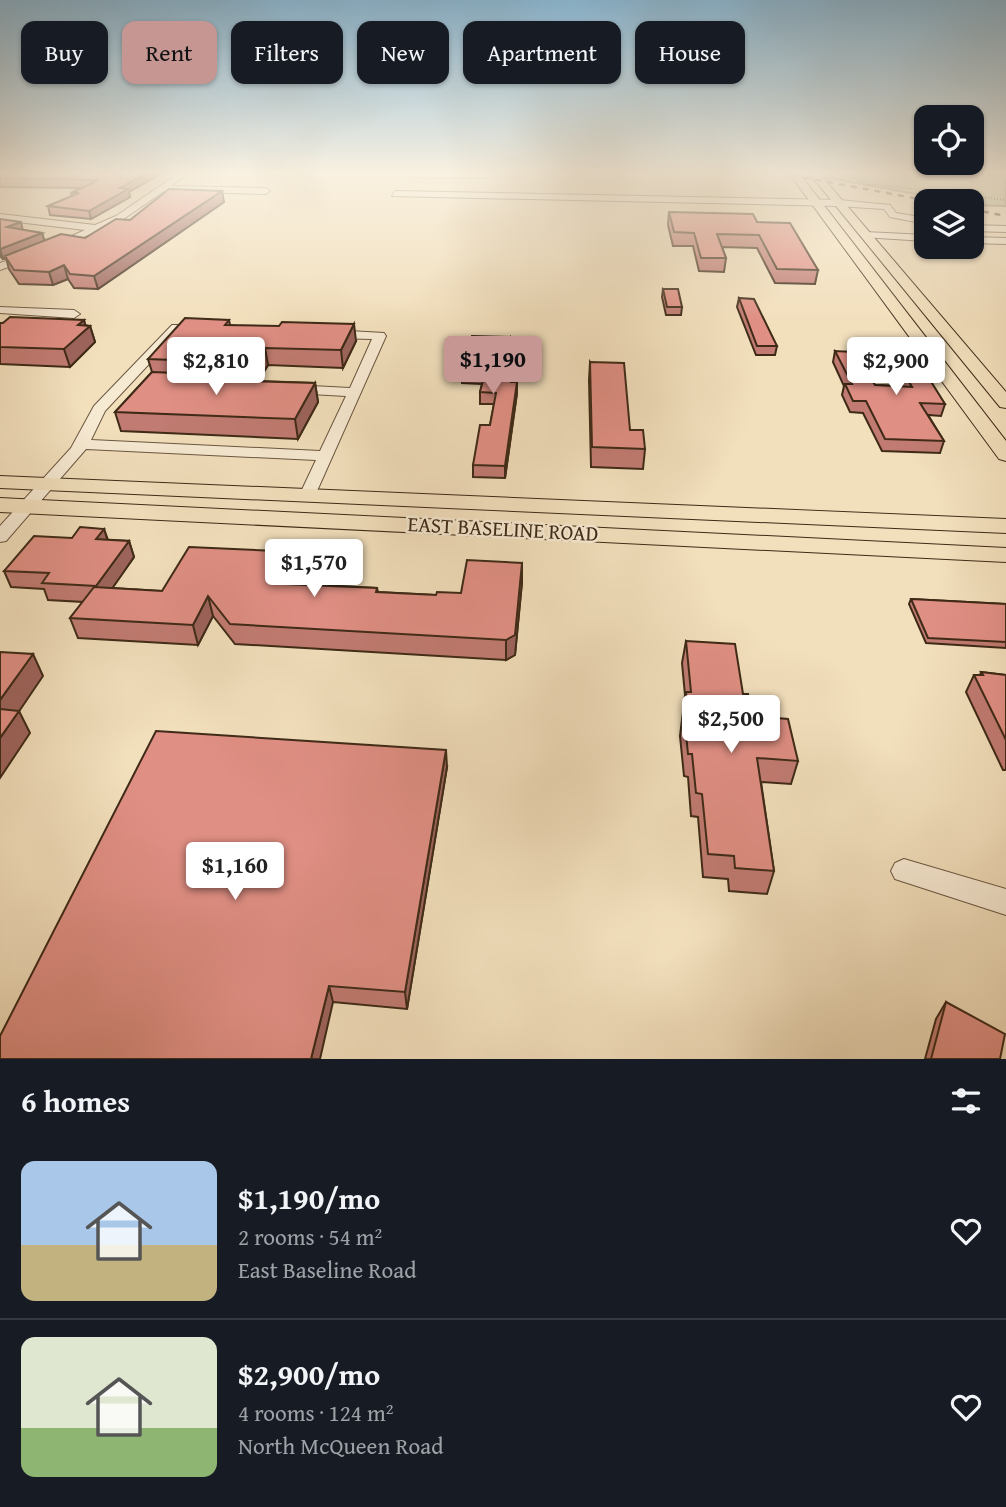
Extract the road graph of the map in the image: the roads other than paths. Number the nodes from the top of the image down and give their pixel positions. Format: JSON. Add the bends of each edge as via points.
{"nodes":[{"id":1,"x":44,"y":222,"type":"edge"},
{"id":2,"x":109,"y":222,"type":"edge"},
{"id":3,"x":832,"y":222,"type":"edge"},
{"id":4,"x":855,"y":222,"type":"edge"},
{"id":5,"x":984,"y":228,"type":"edge"},
{"id":6,"x":97,"y":229,"type":"junction"},
{"id":7,"x":1006,"y":229,"type":"edge"},
{"id":8,"x":865,"y":235,"type":"junction"},
{"id":9,"x":914,"y":236,"type":"edge"},
{"id":10,"x":984,"y":240,"type":"edge"},
{"id":11,"x":1006,"y":241,"type":"edge"},
{"id":12,"x":53,"y":248,"type":"edge"},
{"id":13,"x":41,"y":252,"type":"edge"},
{"id":14,"x":0,"y":267,"type":"edge"},
{"id":15,"x":0,"y":310,"type":"edge"},
{"id":16,"x":74,"y":314,"type":"dead end"},
{"id":17,"x":210,"y":330,"type":"edge"},
{"id":18,"x":319,"y":334,"type":"edge"},
{"id":19,"x":915,"y":334,"type":"junction"},
{"id":20,"x":948,"y":334,"type":"junction"},
{"id":21,"x":273,"y":388,"type":"edge"},
{"id":22,"x":355,"y":392,"type":"junction"},
{"id":23,"x":1006,"y":404,"type":"edge"},
{"id":24,"x":82,"y":444,"type":"junction"},
{"id":25,"x":1006,"y":454,"type":"edge"},
{"id":26,"x":325,"y":456,"type":"junction"},
{"id":27,"x":0,"y":482,"type":"edge"},
{"id":28,"x":48,"y":484,"type":"junction"},
{"id":29,"x":307,"y":496,"type":"junction"},
{"id":30,"x":0,"y":505,"type":"edge"},
{"id":31,"x":28,"y":506,"type":"junction"},
{"id":32,"x":534,"y":519,"type":"junction"},
{"id":33,"x":1006,"y":526,"type":"edge"},
{"id":34,"x":0,"y":537,"type":"edge"},
{"id":35,"x":1006,"y":555,"type":"edge"},
{"id":36,"x":904,"y":871,"type":"dead end"},
{"id":37,"x":1006,"y":902,"type":"edge"}],
"edges":[{"from":1,"to":6,"type":"street"},
{"from":2,"to":6,"type":"street"},
{"from":3,"to":19,"type":"main road"},
{"from":4,"to":8,"type":"main road"},
{"from":5,"to":7,"type":"street"},
{"from":6,"to":12,"type":"street"},
{"from":8,"to":9,"type":"street"},
{"from":8,"to":20,"type":"main road"},
{"from":10,"to":11,"type":"street"},
{"from":13,"to":14,"type":"street"},
{"from":15,"to":16,"type":"street"},
{"from":17,"to":24,"type":"street","via":[[176,328],[130,383],[99,409]]},
{"from":18,"to":22,"type":"street","via":[[380,336]]},
{"from":19,"to":20,"type":"main road"},
{"from":19,"to":25,"type":"main road"},
{"from":20,"to":23,"type":"main road"},
{"from":21,"to":22,"type":"street"},
{"from":22,"to":26,"type":"street"},
{"from":24,"to":26,"type":"street"},
{"from":24,"to":28,"type":"street"},
{"from":26,"to":29,"type":"street"},
{"from":27,"to":28,"type":"main road","name":"EAST BASELINE ROAD"},
{"from":28,"to":29,"type":"main road","name":"EAST BASELINE ROAD"},
{"from":28,"to":31,"type":"street"},
{"from":29,"to":32,"type":"main road","name":"EAST BASELINE ROAD"},
{"from":30,"to":31,"type":"main road","name":"EAST BASELINE ROAD"},
{"from":31,"to":32,"type":"main road","name":"EAST BASELINE ROAD"},
{"from":31,"to":34,"type":"street"},
{"from":32,"to":33,"type":"main road","name":"EAST BASELINE ROAD"},
{"from":32,"to":35,"type":"main road","name":"EAST BASELINE ROAD"},
{"from":36,"to":37,"type":"street"}]}
